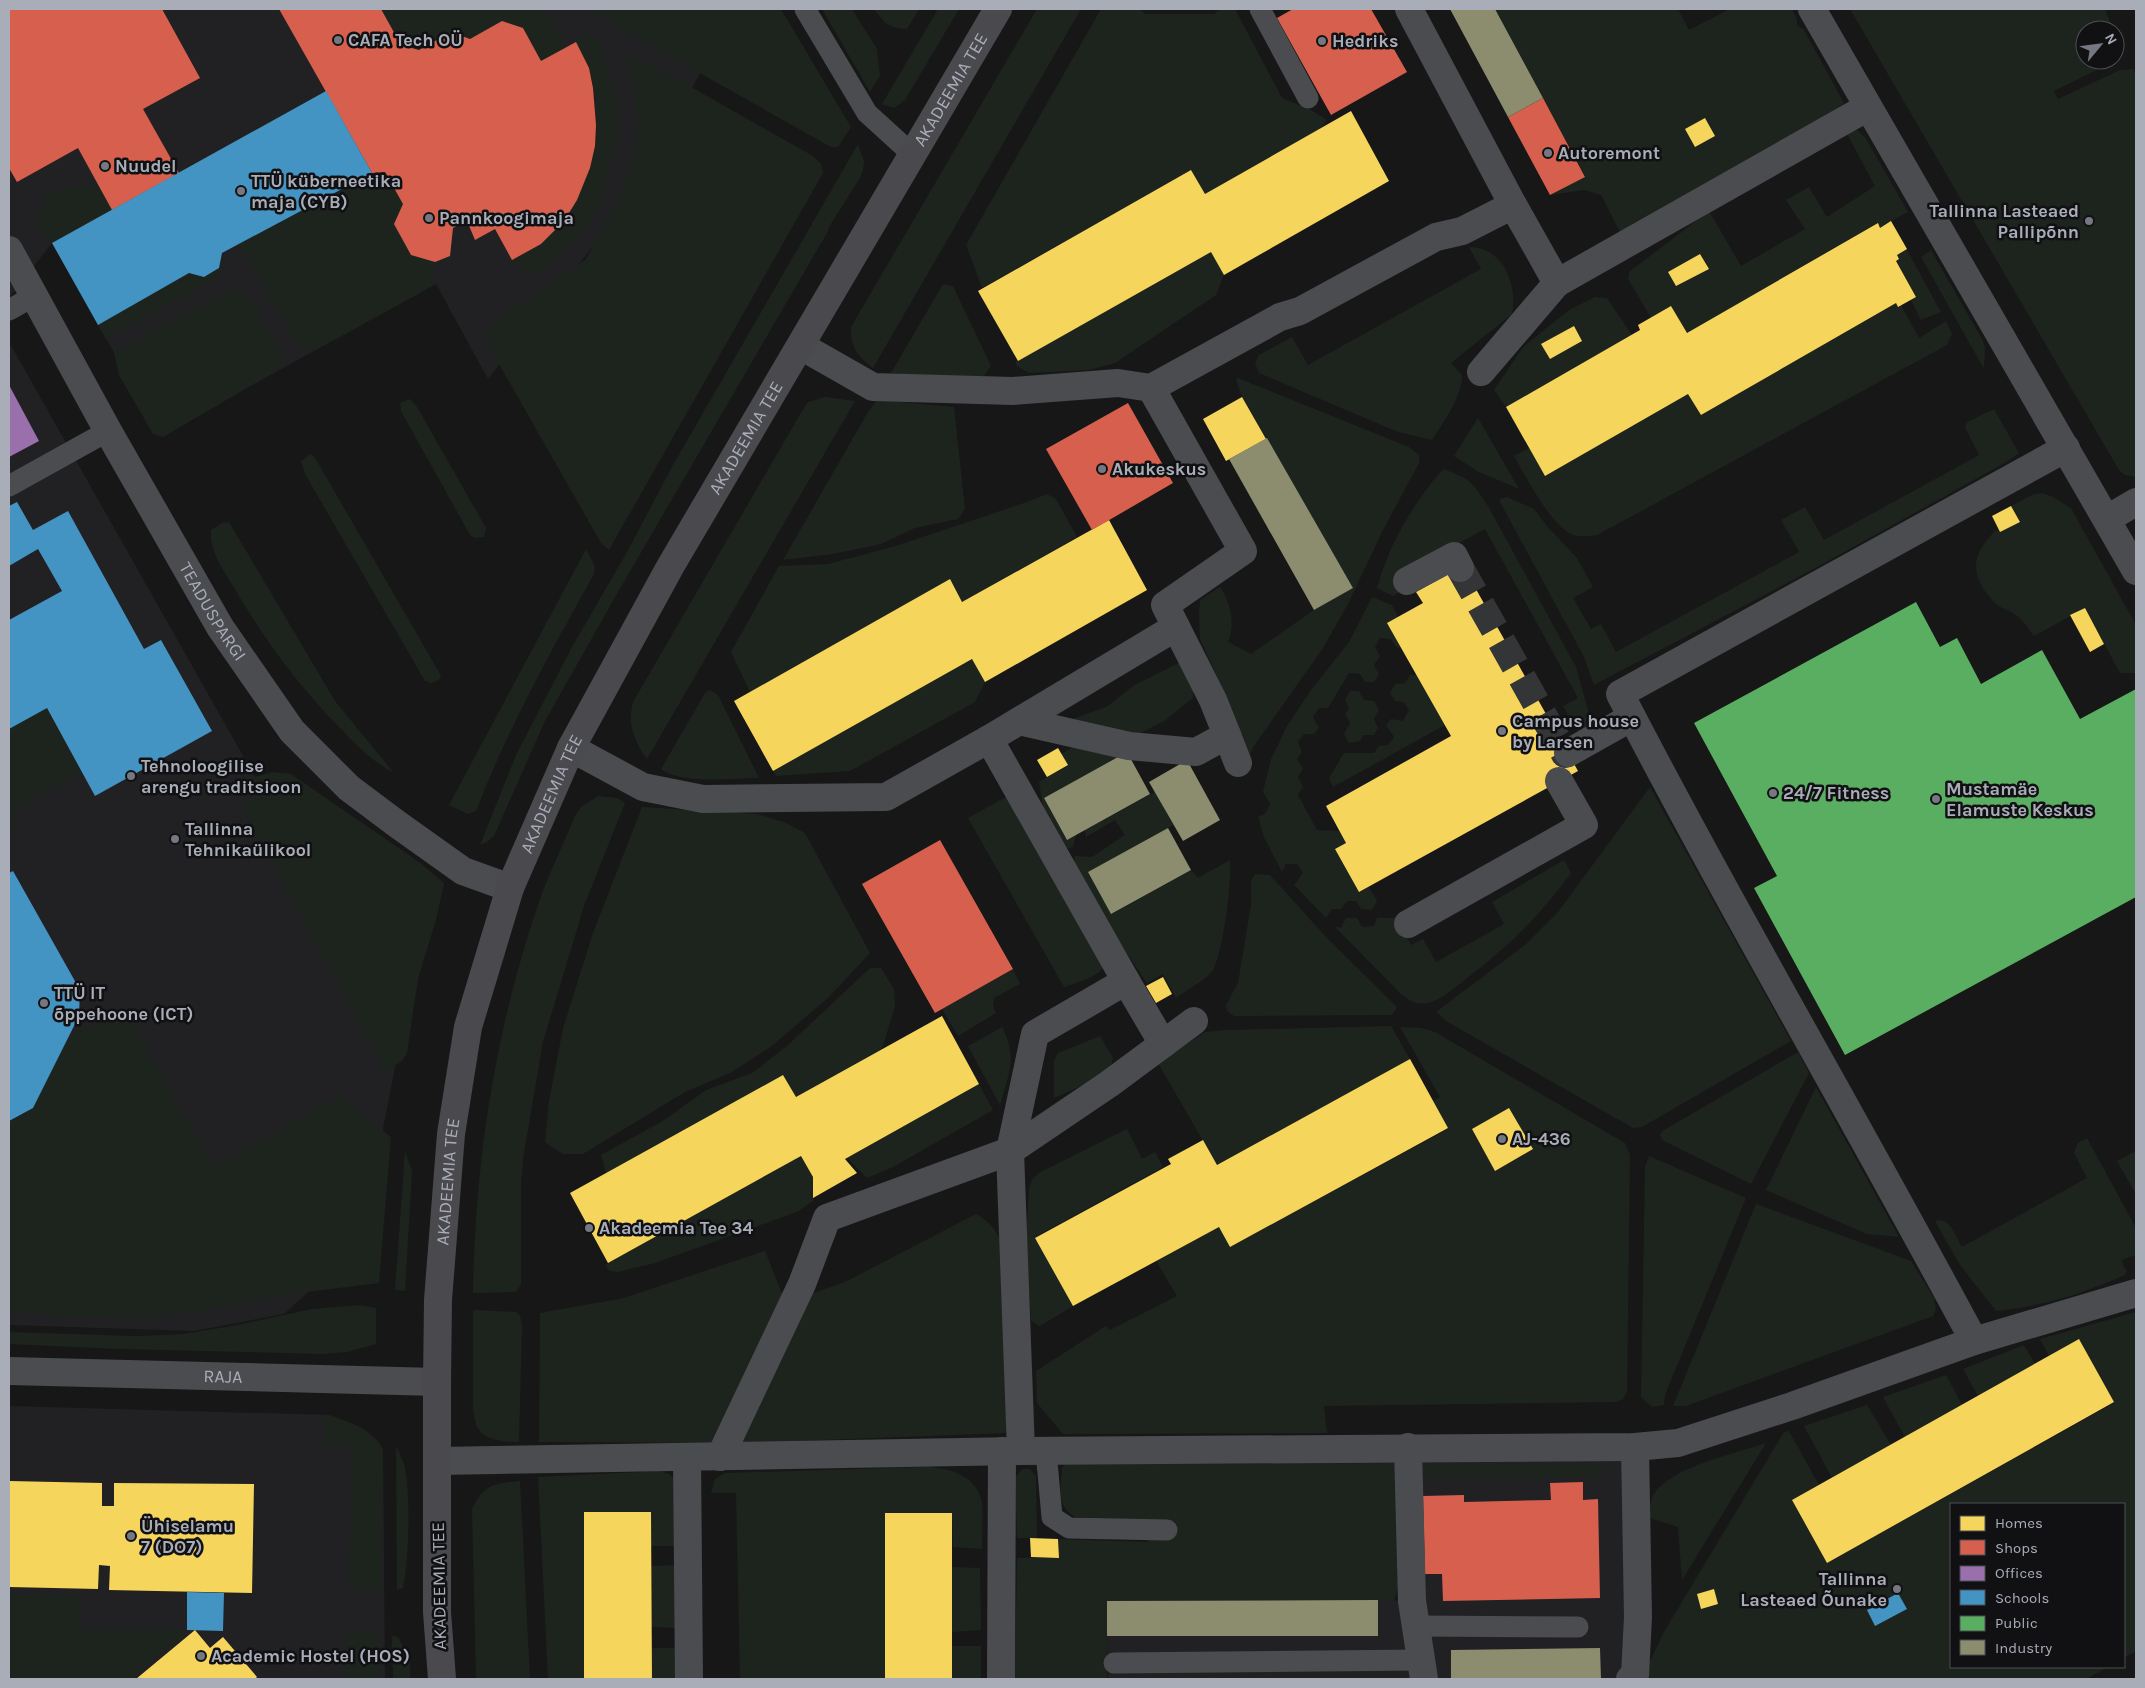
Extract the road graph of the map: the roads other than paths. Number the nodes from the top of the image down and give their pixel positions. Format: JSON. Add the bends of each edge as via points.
{"nodes":[{"id":1,"x":805,"y":9,"type":"edge"},
{"id":2,"x":998,"y":9,"type":"edge"},
{"id":3,"x":1260,"y":9,"type":"edge"},
{"id":4,"x":1409,"y":9,"type":"edge"},
{"id":5,"x":1812,"y":9,"type":"edge"},
{"id":6,"x":1308,"y":98,"type":"dead end"},
{"id":7,"x":1868,"y":106,"type":"junction"},
{"id":8,"x":912,"y":154,"type":"junction"},
{"id":9,"x":1513,"y":205,"type":"junction"},
{"id":10,"x":9,"y":250,"type":"edge"},
{"id":11,"x":1557,"y":283,"type":"junction"},
{"id":12,"x":34,"y":296,"type":"junction"},
{"id":13,"x":9,"y":310,"type":"edge"},
{"id":14,"x":801,"y":346,"type":"junction"},
{"id":15,"x":1481,"y":372,"type":"dead end"},
{"id":16,"x":1151,"y":388,"type":"junction"},
{"id":17,"x":108,"y":431,"type":"junction"},
{"id":18,"x":2066,"y":448,"type":"junction"},
{"id":19,"x":9,"y":486,"type":"edge"},
{"id":20,"x":2136,"y":502,"type":"edge"},
{"id":21,"x":2107,"y":518,"type":"junction"},
{"id":22,"x":1460,"y":568,"type":"tunnel mouth"},
{"id":23,"x":2136,"y":571,"type":"edge"},
{"id":24,"x":1407,"y":581,"type":"dead end"},
{"id":25,"x":1176,"y":627,"type":"junction"},
{"id":26,"x":1632,"y":717,"type":"junction"},
{"id":27,"x":1019,"y":721,"type":"junction"},
{"id":28,"x":1227,"y":735,"type":"junction"},
{"id":29,"x":989,"y":739,"type":"junction"},
{"id":30,"x":571,"y":748,"type":"junction"},
{"id":31,"x":1568,"y":753,"type":"dead end"},
{"id":32,"x":1238,"y":763,"type":"dead end"},
{"id":33,"x":1559,"y":781,"type":"tunnel mouth"},
{"id":34,"x":510,"y":888,"type":"junction"},
{"id":35,"x":1408,"y":924,"type":"dead end"},
{"id":36,"x":1126,"y":981,"type":"junction"},
{"id":37,"x":1194,"y":1021,"type":"dead end"},
{"id":38,"x":1163,"y":1044,"type":"junction"},
{"id":39,"x":1010,"y":1151,"type":"junction"},
{"id":40,"x":2136,"y":1293,"type":"edge"},
{"id":41,"x":1974,"y":1341,"type":"junction"},
{"id":42,"x":9,"y":1371,"type":"edge"},
{"id":43,"x":436,"y":1382,"type":"junction"},
{"id":44,"x":1408,"y":1447,"type":"junction"},
{"id":45,"x":1635,"y":1447,"type":"junction"},
{"id":46,"x":1023,"y":1451,"type":"junction"},
{"id":47,"x":720,"y":1457,"type":"junction"},
{"id":48,"x":687,"y":1458,"type":"junction"},
{"id":49,"x":437,"y":1461,"type":"junction"},
{"id":50,"x":1167,"y":1530,"type":"dead end"},
{"id":51,"x":1416,"y":1626,"type":"junction"},
{"id":52,"x":1578,"y":1627,"type":"dead end"},
{"id":53,"x":1114,"y":1663,"type":"dead end"},
{"id":54,"x":1423,"y":1670,"type":"edge"},
{"id":55,"x":1633,"y":1678,"type":"edge"},
{"id":56,"x":442,"y":1679,"type":"edge"},
{"id":57,"x":689,"y":1679,"type":"edge"},
{"id":58,"x":1001,"y":1679,"type":"edge"}],
"edges":[{"from":1,"to":8,"type":"lane","via":[[867,113]]},
{"from":2,"to":8,"type":"main road","name":"AKADEEMIA TEE"},
{"from":3,"to":6,"type":"lane"},
{"from":4,"to":9,"type":"street"},
{"from":5,"to":7,"type":"street"},
{"from":7,"to":11,"type":"street"},
{"from":7,"to":18,"type":"street"},
{"from":8,"to":14,"type":"main road","name":"AKADEEMIA TEE"},
{"from":9,"to":11,"type":"street"},
{"from":9,"to":16,"type":"street","via":[[1462,232],[1436,236]]},
{"from":10,"to":12,"type":"street","name":"TEADUSPARGI"},
{"from":11,"to":15,"type":"street"},
{"from":12,"to":13,"type":"lane"},
{"from":12,"to":17,"type":"street","name":"TEADUSPARGI"},
{"from":14,"to":16,"type":"street","via":[[874,387],[1013,391],[1118,384]]},
{"from":14,"to":30,"type":"main road","name":"AKADEEMIA TEE","via":[[670,567]]},
{"from":16,"to":25,"type":"street","via":[[1243,551],[1165,605]]},
{"from":17,"to":19,"type":"lane"},
{"from":17,"to":34,"type":"street","name":"TEADUSPARGI","via":[[220,627],[292,731],[349,788],[397,824],[463,871]]},
{"from":18,"to":21,"type":"street"},
{"from":18,"to":26,"type":"street","via":[[1620,694]]},
{"from":20,"to":21,"type":"street"},
{"from":21,"to":23,"type":"street"},
{"from":22,"to":24,"type":"street","via":[[1454,556]]},
{"from":25,"to":27,"type":"street"},
{"from":25,"to":28,"type":"street"},
{"from":26,"to":31,"type":"street"},
{"from":26,"to":41,"type":"street"},
{"from":27,"to":28,"type":"street","via":[[1129,746],[1196,752]]},
{"from":27,"to":29,"type":"street"},
{"from":28,"to":32,"type":"street"},
{"from":29,"to":30,"type":"street","via":[[886,796],[702,799],[643,787]]},
{"from":29,"to":36,"type":"street"},
{"from":30,"to":34,"type":"main road","name":"AKADEEMIA TEE"},
{"from":33,"to":35,"type":"street","via":[[1584,825]]},
{"from":34,"to":43,"type":"main road","name":"AKADEEMIA TEE","via":[[468,1027],[451,1134],[438,1300]]},
{"from":36,"to":38,"type":"street"},
{"from":36,"to":39,"type":"street","via":[[1035,1034]]},
{"from":37,"to":38,"type":"street"},
{"from":38,"to":39,"type":"street"},
{"from":39,"to":46,"type":"street"},
{"from":39,"to":47,"type":"street","via":[[827,1218],[802,1284]]},
{"from":40,"to":41,"type":"street"},
{"from":41,"to":45,"type":"street","via":[[1678,1443]]},
{"from":42,"to":43,"type":"street","name":"RAJA"},
{"from":43,"to":49,"type":"main road","name":"AKADEEMIA TEE"},
{"from":44,"to":45,"type":"street"},
{"from":44,"to":46,"type":"street"},
{"from":44,"to":51,"type":"street","via":[[1412,1601]]},
{"from":45,"to":55,"type":"street","via":[[1638,1617]]},
{"from":46,"to":47,"type":"street"},
{"from":46,"to":50,"type":"lane","via":[[1052,1517],[1069,1528]]},
{"from":46,"to":58,"type":"street"},
{"from":47,"to":48,"type":"street"},
{"from":48,"to":49,"type":"street"},
{"from":48,"to":57,"type":"street"},
{"from":49,"to":56,"type":"main road","name":"AKADEEMIA TEE","via":[[437,1612]]},
{"from":51,"to":52,"type":"lane"},
{"from":51,"to":54,"type":"street"},
{"from":53,"to":54,"type":"lane"}]}
